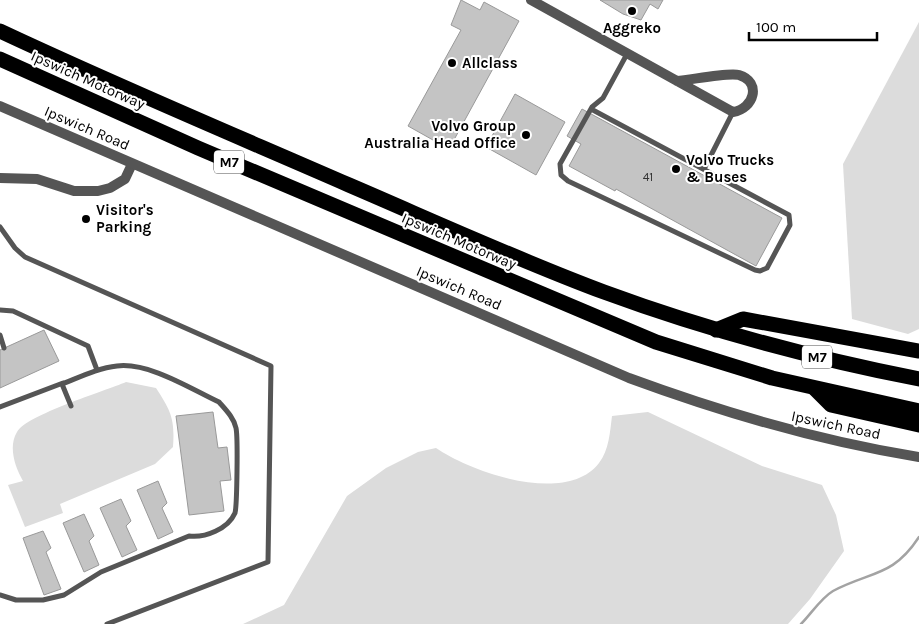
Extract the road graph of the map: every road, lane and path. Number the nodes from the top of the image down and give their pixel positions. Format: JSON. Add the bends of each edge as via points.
{"nodes":[{"id":1,"x":531,"y":0,"type":"edge"},
{"id":2,"x":546,"y":4,"type":"edge"},
{"id":3,"x":0,"y":31,"type":"edge"},
{"id":4,"x":628,"y":54,"type":"junction"},
{"id":5,"x":0,"y":59,"type":"edge"},
{"id":6,"x":677,"y":81,"type":"junction"},
{"id":7,"x":0,"y":106,"type":"edge"},
{"id":8,"x":591,"y":110,"type":"junction"},
{"id":9,"x":733,"y":112,"type":"junction"},
{"id":10,"x":132,"y":164,"type":"junction"},
{"id":11,"x":704,"y":169,"type":"junction"},
{"id":12,"x":0,"y":178,"type":"edge"},
{"id":13,"x":0,"y":227,"type":"edge"},
{"id":14,"x":0,"y":310,"type":"edge"},
{"id":15,"x":716,"y":330,"type":"junction"},
{"id":16,"x":0,"y":335,"type":"edge"},
{"id":17,"x":4,"y":348,"type":"dead end"},
{"id":18,"x":919,"y":351,"type":"edge"},
{"id":19,"x":97,"y":370,"type":"junction"},
{"id":20,"x":919,"y":379,"type":"edge"},
{"id":21,"x":63,"y":383,"type":"junction"},
{"id":22,"x":815,"y":390,"type":"junction"},
{"id":23,"x":71,"y":406,"type":"dead end"},
{"id":24,"x":0,"y":407,"type":"edge"},
{"id":25,"x":919,"y":411,"type":"edge"},
{"id":26,"x":919,"y":425,"type":"edge"},
{"id":27,"x":919,"y":457,"type":"edge"},
{"id":28,"x":0,"y":595,"type":"edge"},
{"id":29,"x":107,"y":624,"type":"edge"}],
"edges":[{"from":1,"to":2,"type":"street"},
{"from":2,"to":4,"type":"street"},
{"from":3,"to":15,"type":"highway","name":"Ipswich Motorway","number":"M7","via":[[128,90],[556,274]]},
{"from":4,"to":6,"type":"street"},
{"from":4,"to":8,"type":"lane","via":[[604,97]]},
{"from":5,"to":22,"type":"highway","name":"Ipswich Motorway","number":"M7","via":[[198,148],[600,320],[706,358]]},
{"from":6,"to":9,"type":"street"},
{"from":6,"to":9,"type":"street","via":[[728,75],[739,75],[749,80],[752,98],[747,107]]},
{"from":7,"to":10,"type":"street","name":"Ipswich Road"},
{"from":8,"to":11,"type":"lane"},
{"from":8,"to":11,"type":"lane","via":[[559,167],[564,179],[755,270],[764,270],[790,225],[790,218],[787,213]]},
{"from":9,"to":11,"type":"lane"},
{"from":10,"to":12,"type":"street","via":[[125,179],[98,192],[74,191],[37,179]]},
{"from":10,"to":27,"type":"street","name":"Ipswich Road","via":[[655,388],[779,428]]},
{"from":13,"to":29,"type":"lane","via":[[15,248],[32,260],[271,366],[268,562]]},
{"from":14,"to":19,"type":"lane","via":[[12,311],[88,346]]},
{"from":15,"to":18,"type":"highway","via":[[743,319]]},
{"from":15,"to":20,"type":"highway","name":"Ipswich Motorway","number":"M7","via":[[829,360]]},
{"from":16,"to":17,"type":"lane"},
{"from":19,"to":21,"type":"lane"},
{"from":19,"to":28,"type":"lane","via":[[119,365],[141,367],[219,402],[236,426],[235,513],[213,532],[189,536],[101,572],[64,595],[44,600],[16,600]]},
{"from":21,"to":23,"type":"lane"},
{"from":21,"to":24,"type":"lane"},
{"from":22,"to":25,"type":"highway","name":"Ipswich Motorway","number":"M7"},
{"from":22,"to":26,"type":"highway","via":[[831,405]]}]}
